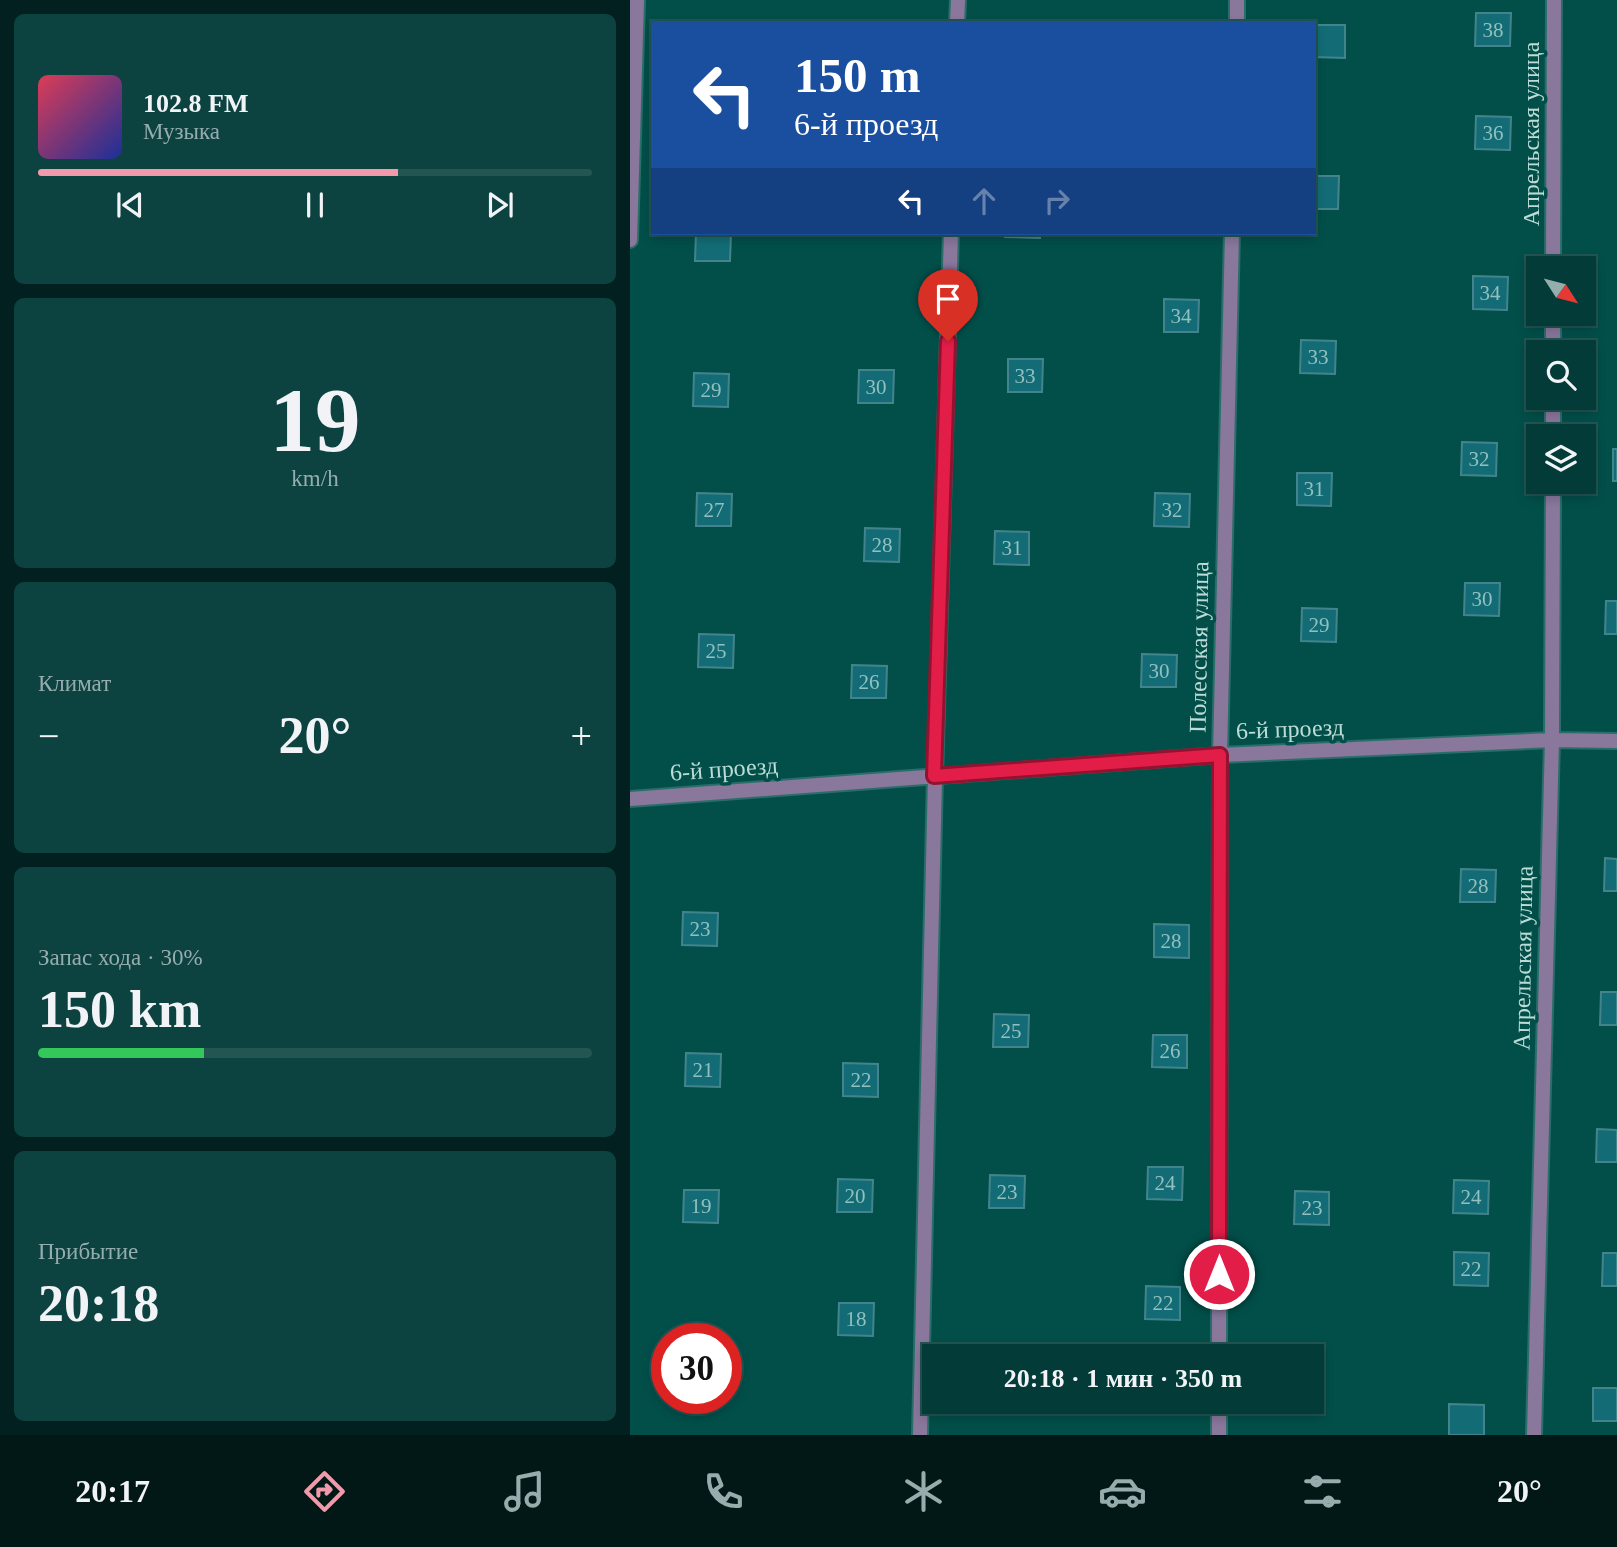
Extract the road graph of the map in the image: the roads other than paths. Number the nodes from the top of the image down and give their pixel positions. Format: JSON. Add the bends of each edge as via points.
{"nodes":[{"id":1,"x":636,"y":0,"type":"edge"},
{"id":2,"x":958,"y":0,"type":"edge"},
{"id":3,"x":1237,"y":0,"type":"edge"},
{"id":4,"x":1554,"y":0,"type":"edge"},
{"id":5,"x":957,"y":21,"type":"edge"},
{"id":6,"x":1237,"y":21,"type":"edge"},
{"id":7,"x":951,"y":235,"type":"edge"},
{"id":8,"x":1232,"y":235,"type":"edge"},
{"id":9,"x":630,"y":240,"type":"edge"},
{"id":10,"x":1553,"y":256,"type":"edge"},
{"id":11,"x":1553,"y":494,"type":"edge"},
{"id":12,"x":1552,"y":740,"type":"junction"},
{"id":13,"x":1617,"y":741,"type":"edge"},
{"id":14,"x":1220,"y":755,"type":"junction"},
{"id":15,"x":934,"y":776,"type":"junction"},
{"id":16,"x":630,"y":799,"type":"edge"},
{"id":17,"x":1219,"y":1344,"type":"edge"},
{"id":18,"x":1219,"y":1414,"type":"edge"},
{"id":19,"x":920,"y":1435,"type":"edge"},
{"id":20,"x":1219,"y":1435,"type":"edge"},
{"id":21,"x":1534,"y":1435,"type":"edge"}],
"edges":[{"from":1,"to":9,"type":"street"},
{"from":2,"to":5,"type":"street"},
{"from":3,"to":6,"type":"street"},
{"from":4,"to":10,"type":"street","name":"Апрельская улица"},
{"from":7,"to":15,"type":"street"},
{"from":8,"to":14,"type":"street","name":"Полесская улица"},
{"from":11,"to":12,"type":"street","name":"Апрельская улица"},
{"from":12,"to":13,"type":"street","name":"6-й проезд"},
{"from":12,"to":14,"type":"street","name":"6-й проезд"},
{"from":12,"to":21,"type":"street","name":"Апрельская улица"},
{"from":14,"to":15,"type":"street","name":"6-й проезд"},
{"from":14,"to":17,"type":"street","name":"Полесская улица"},
{"from":15,"to":16,"type":"street","name":"6-й проезд"},
{"from":15,"to":19,"type":"street"},
{"from":18,"to":20,"type":"street"}]}
